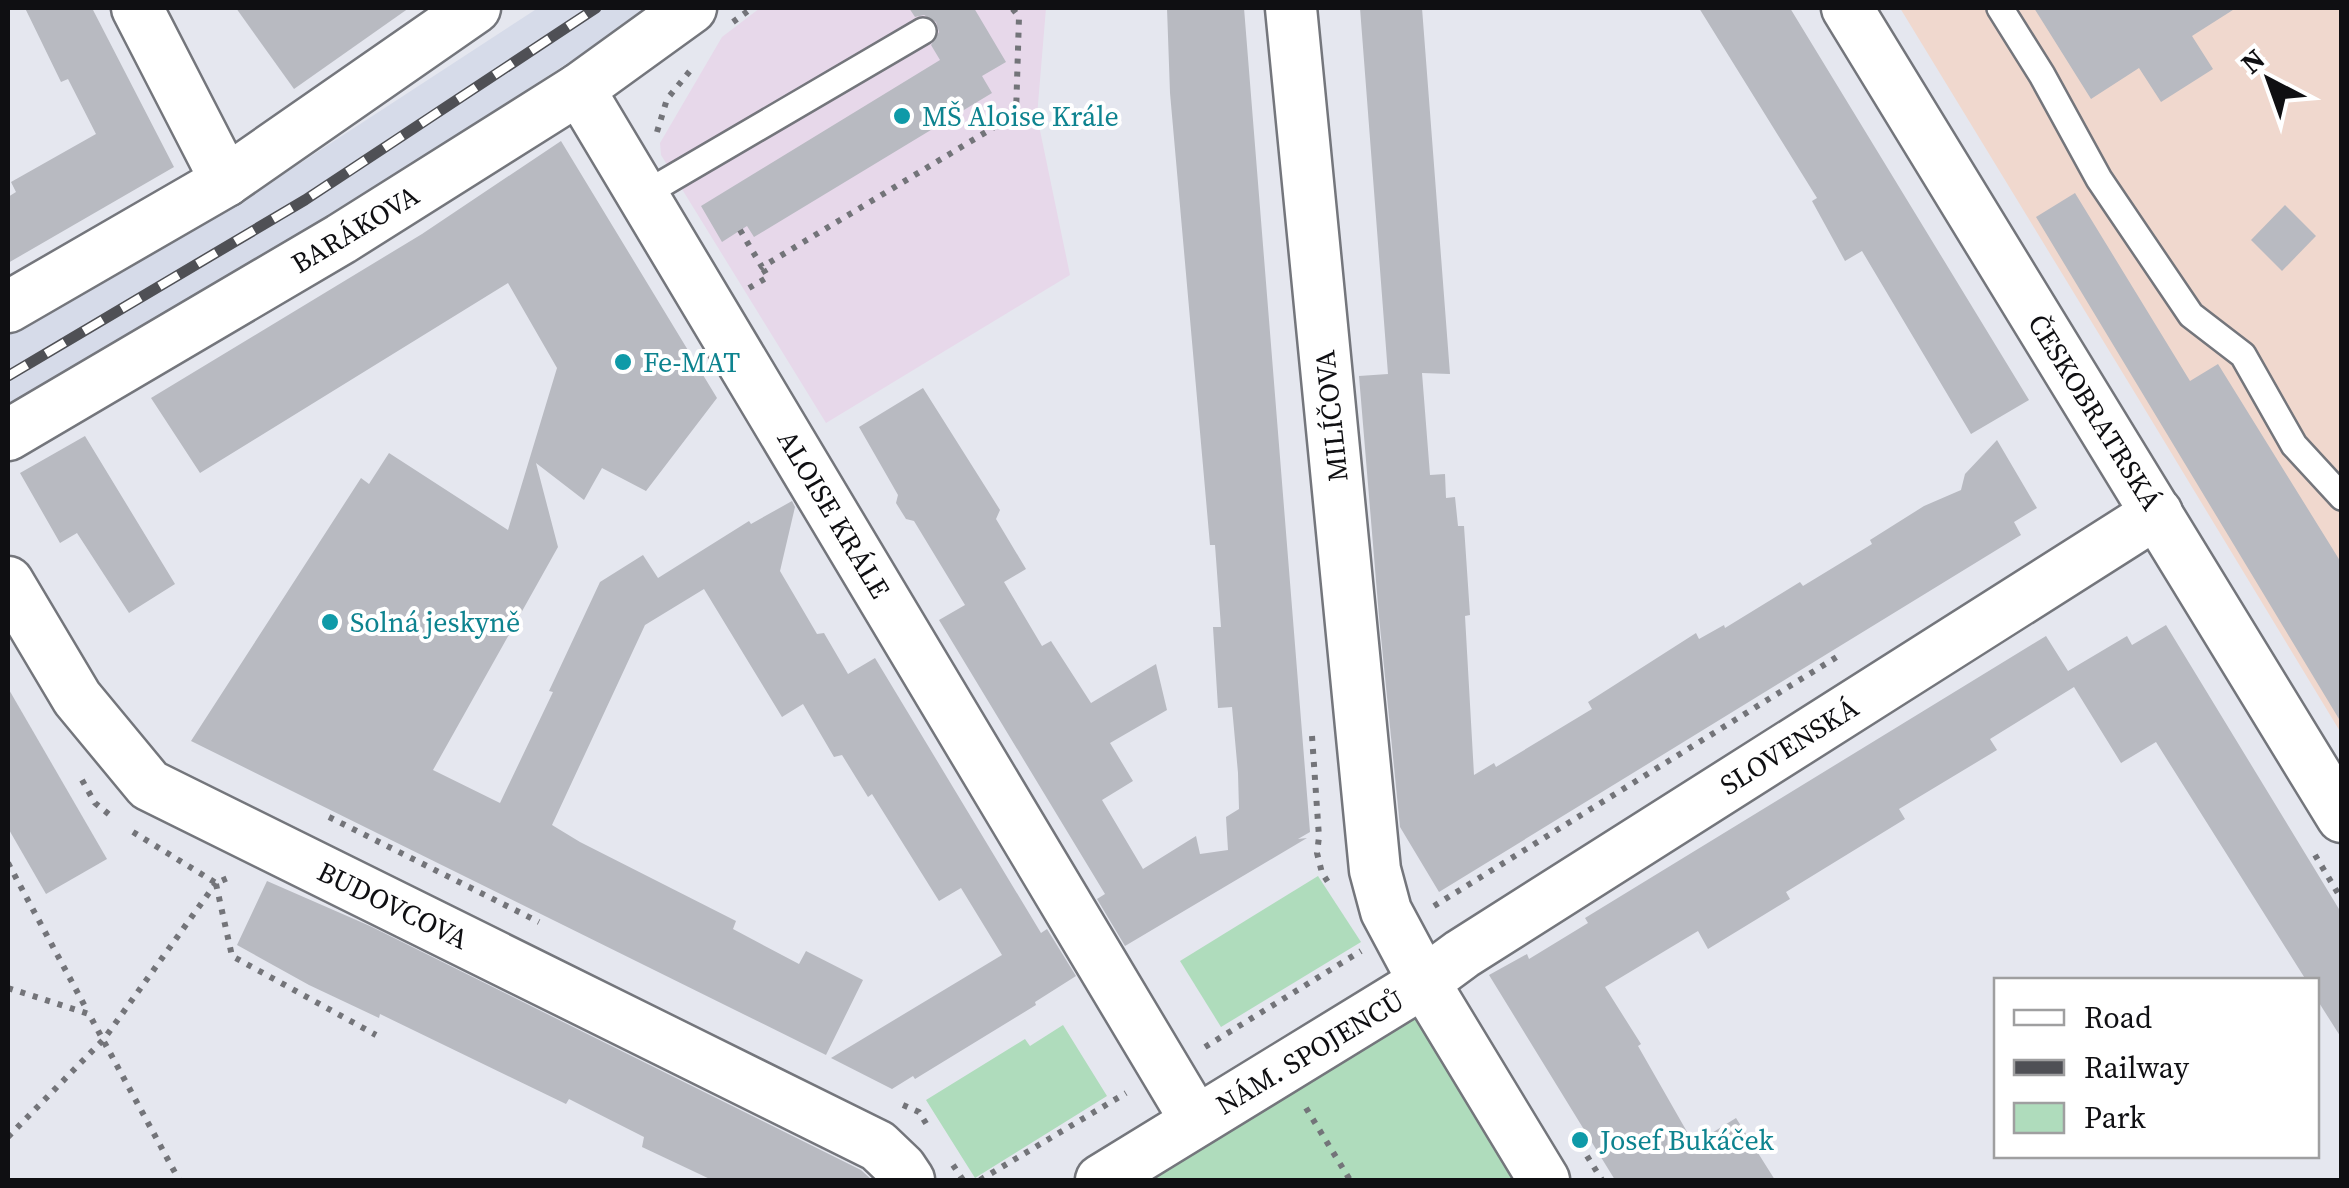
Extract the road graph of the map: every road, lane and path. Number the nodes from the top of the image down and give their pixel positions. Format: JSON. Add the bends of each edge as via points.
{"nodes":[{"id":1,"x":137,"y":8,"type":"edge"},
{"id":2,"x":475,"y":8,"type":"edge"},
{"id":3,"x":691,"y":8,"type":"edge"},
{"id":4,"x":1012,"y":8,"type":"edge"},
{"id":5,"x":1291,"y":8,"type":"edge"},
{"id":6,"x":1847,"y":8,"type":"edge"},
{"id":7,"x":2000,"y":8,"type":"edge"},
{"id":8,"x":923,"y":31,"type":"dead end"},
{"id":9,"x":701,"y":57,"type":"dead end"},
{"id":10,"x":579,"y":89,"type":"junction"},
{"id":11,"x":226,"y":181,"type":"junction"},
{"id":12,"x":655,"y":188,"type":"junction"},
{"id":13,"x":740,"y":230,"type":"dead end"},
{"id":14,"x":8,"y":307,"type":"edge"},
{"id":15,"x":8,"y":435,"type":"edge"},
{"id":16,"x":2342,"y":497,"type":"edge"},
{"id":17,"x":2157,"y":513,"type":"junction"},
{"id":18,"x":8,"y":582,"type":"edge"},
{"id":19,"x":1850,"y":649,"type":"dead end"},
{"id":20,"x":1310,"y":718,"type":"dead end"},
{"id":21,"x":2342,"y":817,"type":"edge"},
{"id":22,"x":1371,"y":824,"type":"joint"},
{"id":23,"x":8,"y":863,"type":"edge"},
{"id":24,"x":1331,"y":887,"type":"dead end"},
{"id":25,"x":1396,"y":930,"type":"junction"},
{"id":26,"x":1088,"y":940,"type":"joint"},
{"id":27,"x":1424,"y":982,"type":"junction"},
{"id":28,"x":8,"y":988,"type":"edge"},
{"id":29,"x":89,"y":1014,"type":"junction"},
{"id":30,"x":376,"y":1036,"type":"dead end"},
{"id":31,"x":104,"y":1039,"type":"junction"},
{"id":32,"x":1197,"y":1052,"type":"dead end"},
{"id":33,"x":1282,"y":1068,"type":"junction"},
{"id":34,"x":1196,"y":1121,"type":"junction"},
{"id":35,"x":8,"y":1136,"type":"edge"},
{"id":36,"x":179,"y":1180,"type":"edge"},
{"id":37,"x":909,"y":1180,"type":"edge"},
{"id":38,"x":1101,"y":1180,"type":"edge"},
{"id":39,"x":1350,"y":1180,"type":"edge"},
{"id":40,"x":1544,"y":1180,"type":"edge"}],
"edges":[{"from":1,"to":11,"type":"street"},
{"from":2,"to":11,"type":"street"},
{"from":3,"to":10,"type":"street","name":"BARÁKOVA"},
{"from":4,"to":13,"type":"path","via":[[1019,17],[1016,114],[762,267]]},
{"from":5,"to":22,"type":"street","name":"MILÍČOVA"},
{"from":6,"to":17,"type":"street","name":"ČESKOBRATRSKÁ"},
{"from":7,"to":16,"type":"lane","via":[[2100,179],[2191,316],[2243,355],[2294,445]]},
{"from":8,"to":12,"type":"lane"},
{"from":9,"to":12,"type":"path","via":[[667,99],[652,146]]},
{"from":10,"to":12,"type":"street","name":"ALOISE KRÁLE"},
{"from":10,"to":15,"type":"street","name":"BARÁKOVA","via":[[341,240]]},
{"from":11,"to":14,"type":"street"},
{"from":12,"to":26,"type":"street","name":"ALOISE KRÁLE"},
{"from":17,"to":21,"type":"street","name":"ČESKOBRATRSKÁ"},
{"from":17,"to":27,"type":"street","name":"SLOVENSKÁ"},
{"from":18,"to":37,"type":"street","name":"BUDOVCOVA","via":[[77,698],[148,784],[859,1136],[888,1154]]},
{"from":19,"to":25,"type":"path"},
{"from":20,"to":24,"type":"path","via":[[1316,853]]},
{"from":22,"to":25,"type":"street","name":"NÁM. SPOJENCŮ","via":[[1378,881]]},
{"from":23,"to":29,"type":"path"},
{"from":25,"to":27,"type":"street","name":"NÁM. SPOJENCŮ"},
{"from":25,"to":32,"type":"path"},
{"from":26,"to":34,"type":"street","name":"NÁM. SPOJENCŮ"},
{"from":27,"to":33,"type":"street","name":"NÁM. SPOJENCŮ"},
{"from":27,"to":40,"type":"street","name":"NÁM. SPOJENCŮ"},
{"from":28,"to":29,"type":"path"},
{"from":29,"to":31,"type":"path"},
{"from":30,"to":31,"type":"path","via":[[232,956],[216,883]]},
{"from":31,"to":35,"type":"path"},
{"from":31,"to":36,"type":"path"},
{"from":33,"to":34,"type":"street","name":"NÁM. SPOJENCŮ"},
{"from":33,"to":39,"type":"path"},
{"from":34,"to":38,"type":"street","name":"NÁM. SPOJENCŮ"}]}
